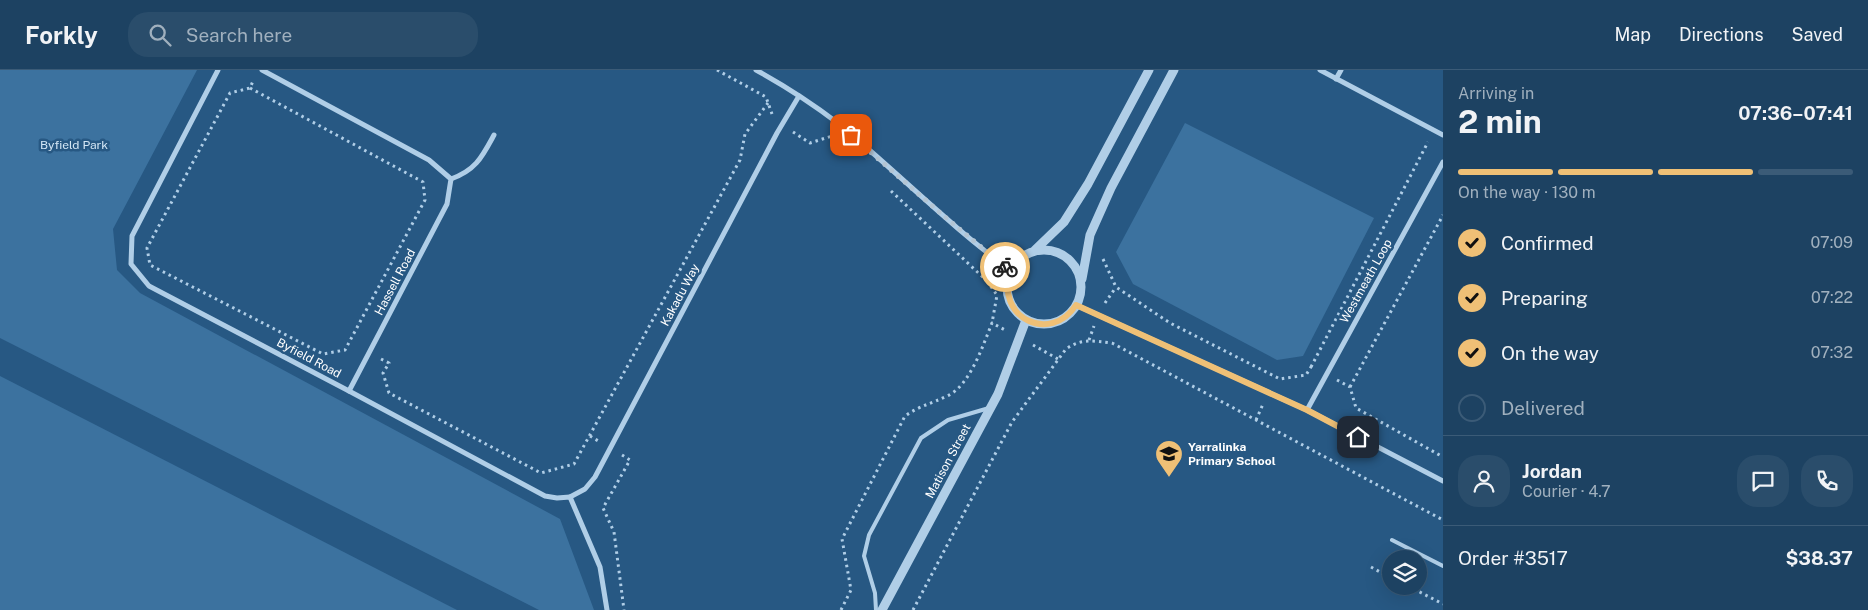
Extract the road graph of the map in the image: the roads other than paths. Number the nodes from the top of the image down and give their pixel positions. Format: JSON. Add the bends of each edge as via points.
{"nodes":[{"id":1,"x":218,"y":70,"type":"edge"},
{"id":2,"x":262,"y":70,"type":"edge"},
{"id":3,"x":756,"y":70,"type":"edge"},
{"id":4,"x":1150,"y":70,"type":"edge"},
{"id":5,"x":1174,"y":70,"type":"edge"},
{"id":6,"x":1320,"y":70,"type":"edge"},
{"id":7,"x":1341,"y":70,"type":"edge"},
{"id":8,"x":1336,"y":79,"type":"junction"},
{"id":9,"x":799,"y":96,"type":"junction"},
{"id":10,"x":494,"y":134,"type":"dead end"},
{"id":11,"x":1443,"y":135,"type":"edge"},
{"id":12,"x":1443,"y":162,"type":"edge"},
{"id":13,"x":451,"y":179,"type":"junction"},
{"id":14,"x":1035,"y":250,"type":"junction"},
{"id":15,"x":1010,"y":270,"type":"junction"},
{"id":16,"x":1081,"y":284,"type":"junction"},
{"id":17,"x":1076,"y":305,"type":"junction"},
{"id":18,"x":1026,"y":320,"type":"junction"},
{"id":19,"x":350,"y":391,"type":"junction"},
{"id":20,"x":991,"y":407,"type":"junction"},
{"id":21,"x":1307,"y":410,"type":"junction"},
{"id":22,"x":1443,"y":481,"type":"edge"},
{"id":23,"x":570,"y":497,"type":"junction"},
{"id":24,"x":1392,"y":540,"type":"dead end"},
{"id":25,"x":1443,"y":566,"type":"edge"},
{"id":26,"x":607,"y":610,"type":"edge"},
{"id":27,"x":876,"y":610,"type":"edge"},
{"id":28,"x":882,"y":610,"type":"edge"}],
"edges":[{"from":1,"to":19,"type":"street","name":"Byfield Road","via":[[132,236],[131,264],[149,286]]},
{"from":2,"to":13,"type":"street","via":[[429,160]]},
{"from":3,"to":9,"type":"street"},
{"from":4,"to":14,"type":"street","via":[[1064,222]]},
{"from":5,"to":16,"type":"street","via":[[1111,188],[1090,235]]},
{"from":6,"to":8,"type":"street"},
{"from":7,"to":8,"type":"street"},
{"from":8,"to":11,"type":"street"},
{"from":9,"to":15,"type":"street","via":[[838,124]]},
{"from":9,"to":23,"type":"street","name":"Kakadu Way","via":[[595,476],[585,489]]},
{"from":10,"to":13,"type":"street","via":[[472,169]]},
{"from":12,"to":21,"type":"street","name":"Westmeath Loop"},
{"from":13,"to":19,"type":"street","name":"Hassell Road","via":[[447,204]]},
{"from":14,"to":15,"type":"street","via":[[1018,260]]},
{"from":14,"to":16,"type":"street","via":[[1061,253],[1071,261]]},
{"from":15,"to":18,"type":"street","via":[[1007,296],[1012,308]]},
{"from":16,"to":17,"type":"street"},
{"from":17,"to":18,"type":"street","via":[[1061,320],[1048,324]]},
{"from":17,"to":21,"type":"street"},
{"from":18,"to":20,"type":"street","name":"Matison Street"},
{"from":19,"to":23,"type":"street","name":"Byfield Road","via":[[545,496]]},
{"from":20,"to":27,"type":"lane","via":[[948,420],[921,438],[868,535],[864,556],[875,593]]},
{"from":20,"to":28,"type":"street","name":"Matison Street"},
{"from":21,"to":22,"type":"street"},
{"from":23,"to":26,"type":"street","via":[[600,567]]},
{"from":24,"to":25,"type":"lane"}]}
